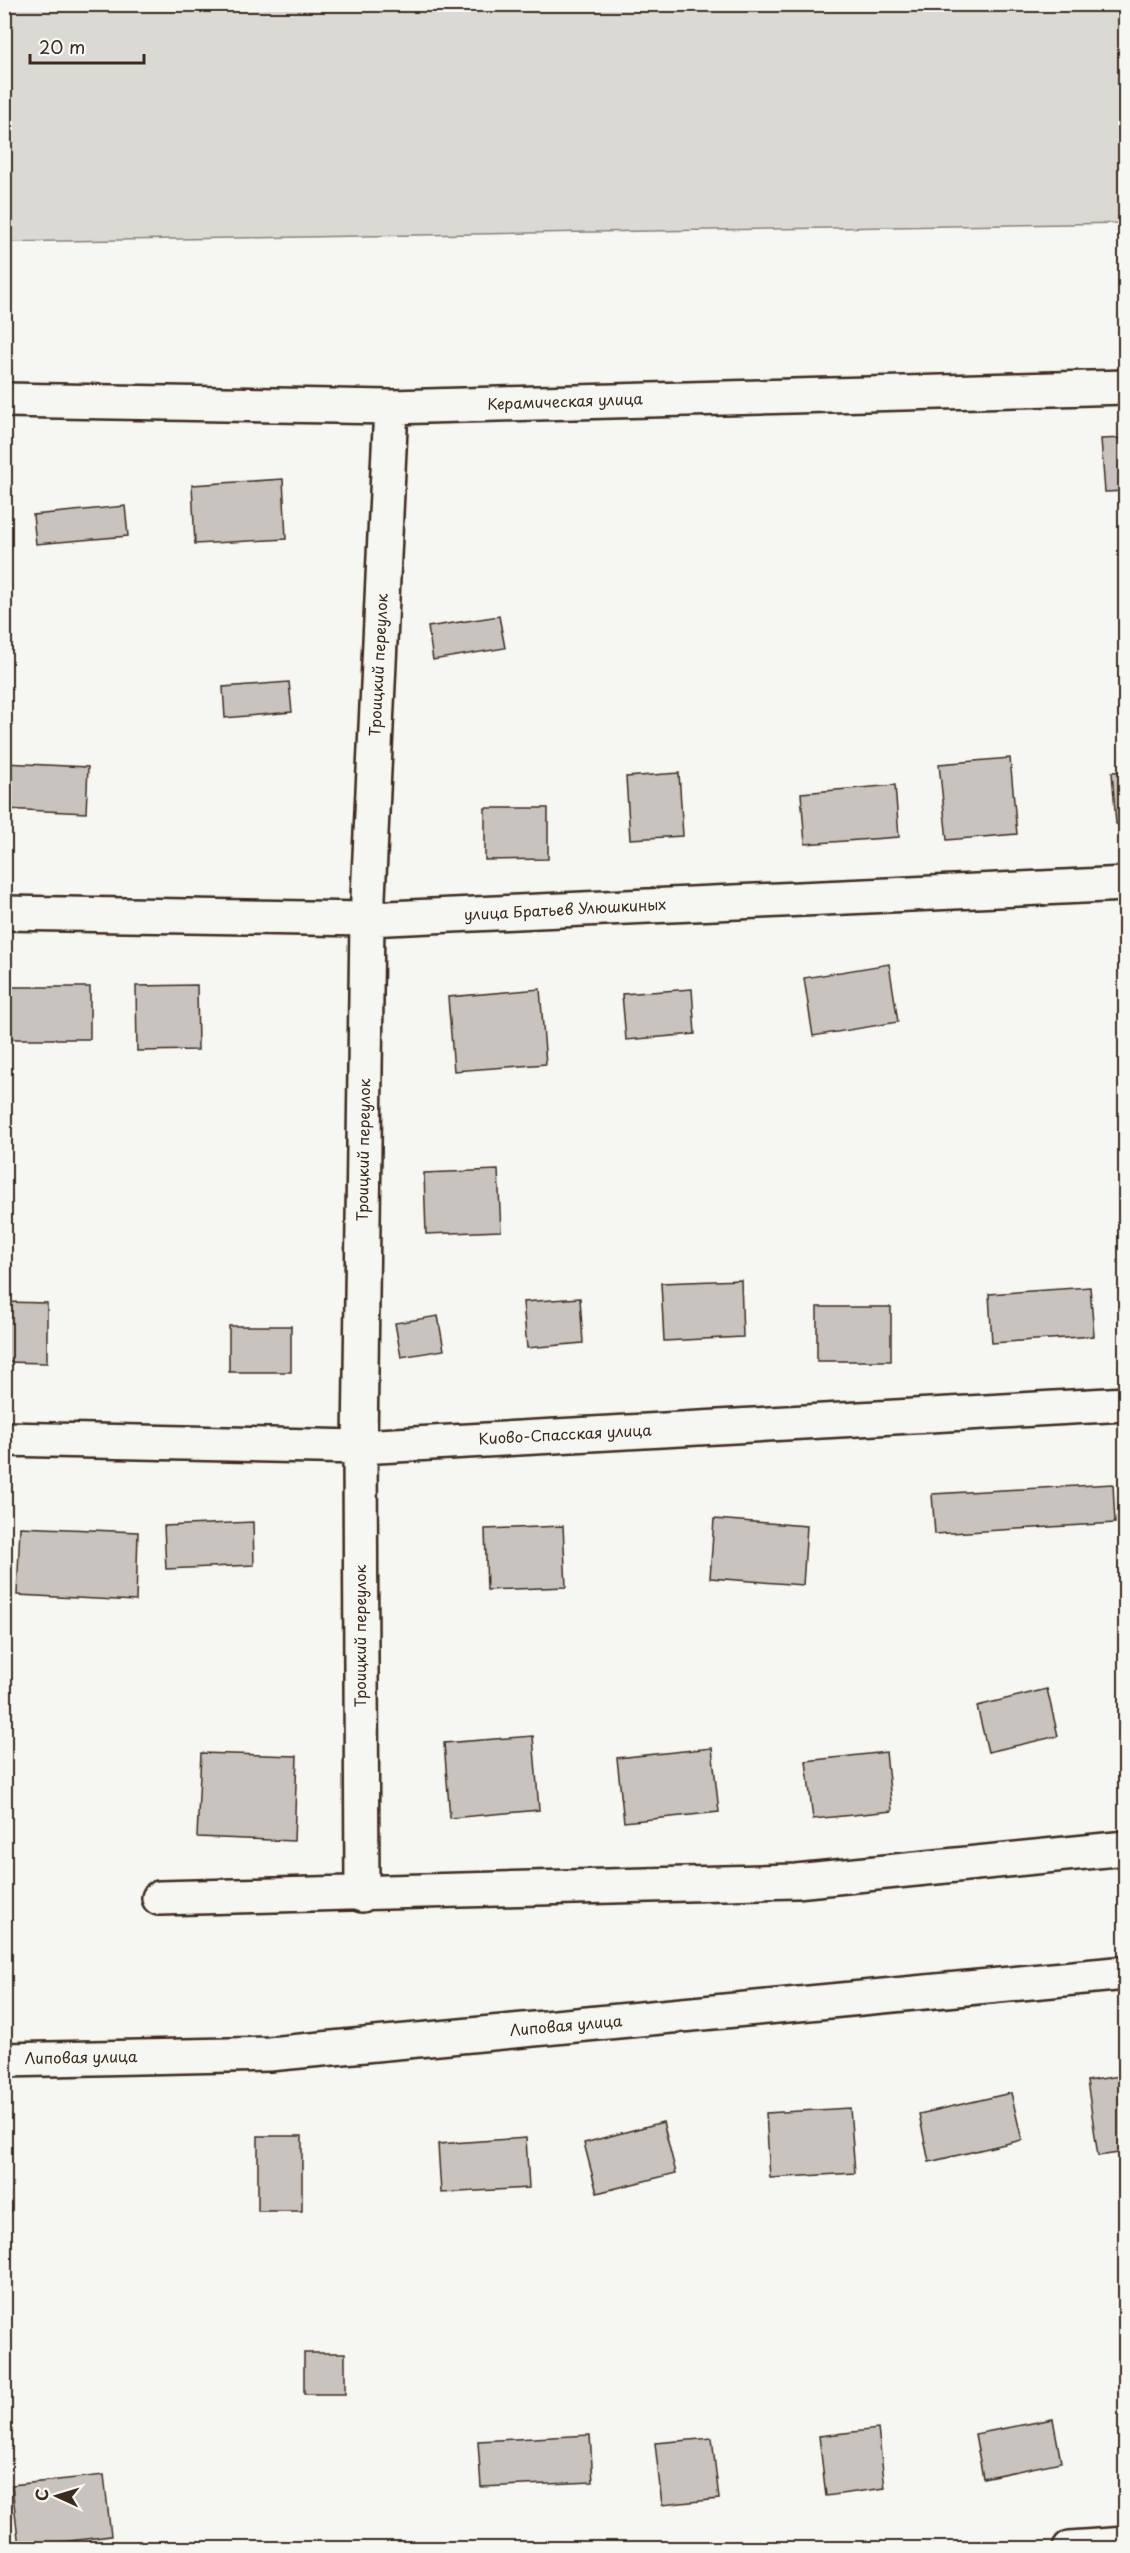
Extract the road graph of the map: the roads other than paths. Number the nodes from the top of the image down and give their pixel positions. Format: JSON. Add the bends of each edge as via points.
{"nodes":[{"id":1,"x":1125,"y":387,"type":"edge"},
{"id":2,"x":4,"y":400,"type":"edge"},
{"id":3,"x":391,"y":407,"type":"junction"},
{"id":4,"x":1125,"y":884,"type":"edge"},
{"id":5,"x":4,"y":914,"type":"edge"},
{"id":6,"x":367,"y":919,"type":"junction"},
{"id":7,"x":1125,"y":1404,"type":"edge"},
{"id":8,"x":4,"y":1439,"type":"edge"},
{"id":9,"x":360,"y":1447,"type":"junction"},
{"id":10,"x":1125,"y":1848,"type":"edge"},
{"id":11,"x":362,"y":1894,"type":"junction"},
{"id":12,"x":159,"y":1899,"type":"dead end"},
{"id":13,"x":1125,"y":1973,"type":"edge"},
{"id":14,"x":4,"y":2060,"type":"edge"},
{"id":15,"x":1125,"y":2544,"type":"edge"},
{"id":16,"x":1070,"y":2548,"type":"edge"}],
"edges":[{"from":1,"to":3,"type":"street","name":"Керамическая улица"},
{"from":2,"to":3,"type":"street","name":"Керамическая улица"},
{"from":3,"to":6,"type":"street","name":"Троицкий переулок"},
{"from":4,"to":6,"type":"street","name":"улица Братьев Улюшкиных"},
{"from":5,"to":6,"type":"street","name":"улица Братьев Улюшкиных"},
{"from":6,"to":9,"type":"street","name":"Троицкий переулок"},
{"from":7,"to":9,"type":"street","name":"Киово-Спасская улица"},
{"from":8,"to":9,"type":"street","name":"Киово-Спасская улица"},
{"from":9,"to":11,"type":"street","name":"Троицкий переулок"},
{"from":10,"to":11,"type":"street","via":[[796,1881]]},
{"from":11,"to":12,"type":"street"},
{"from":13,"to":14,"type":"street","name":"Липовая улица","via":[[269,2054]]},
{"from":15,"to":16,"type":"street"}]}
